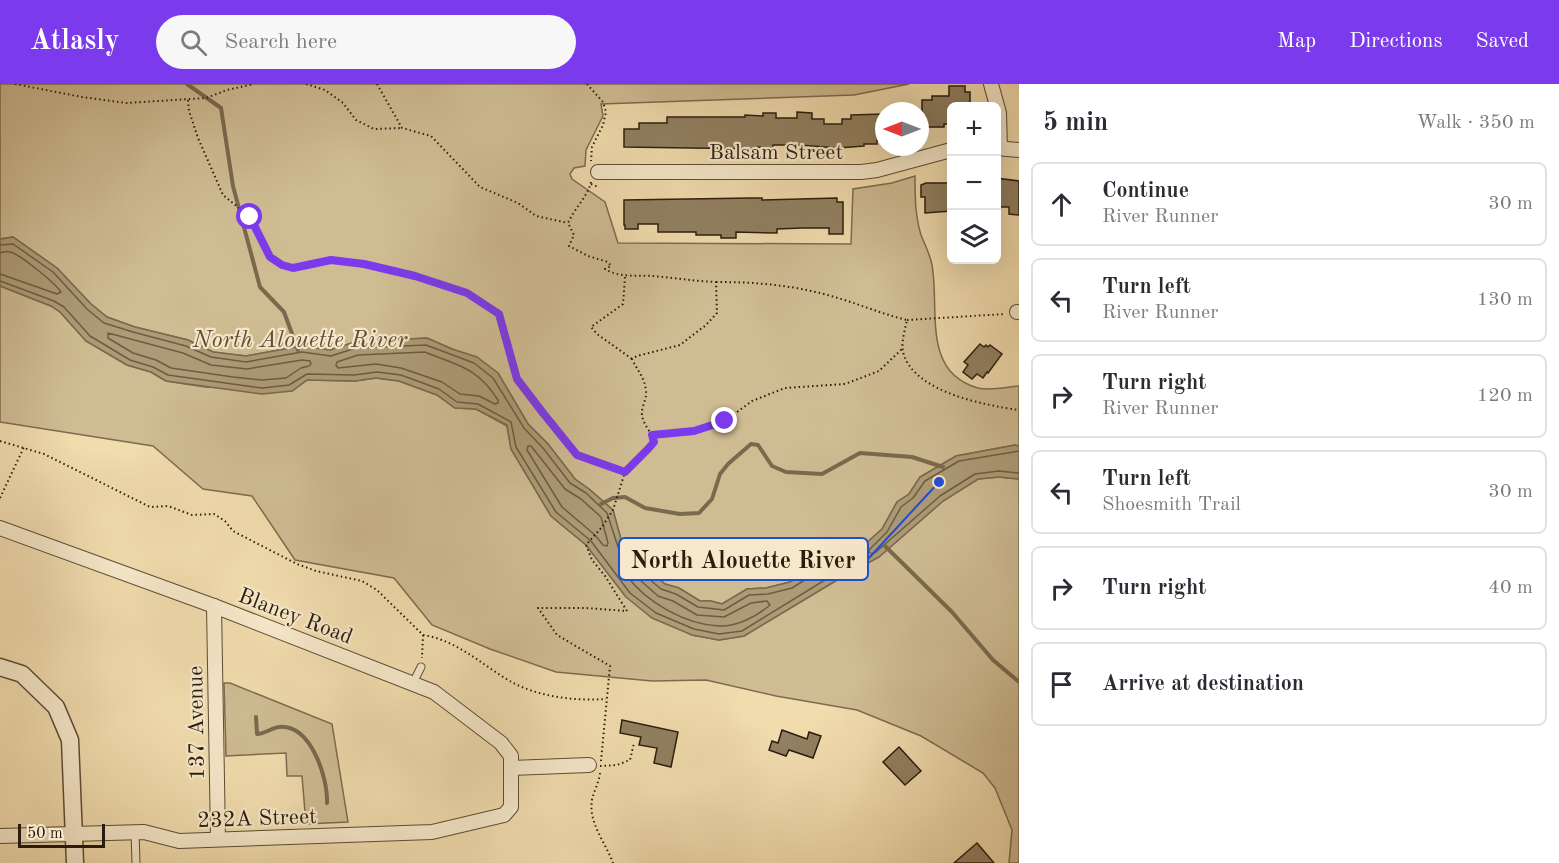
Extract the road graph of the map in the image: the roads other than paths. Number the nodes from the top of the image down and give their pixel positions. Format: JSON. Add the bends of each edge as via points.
{"nodes":[{"id":1,"x":991,"y":84,"type":"edge"},
{"id":2,"x":996,"y":102,"type":"edge"},
{"id":3,"x":1001,"y":148,"type":"edge"},
{"id":4,"x":1019,"y":150,"type":"edge"},
{"id":5,"x":947,"y":151,"type":"edge"},
{"id":6,"x":594,"y":172,"type":"road end"},
{"id":7,"x":0,"y":528,"type":"edge"},
{"id":8,"x":214,"y":606,"type":"junction"},
{"id":9,"x":0,"y":667,"type":"edge"},
{"id":10,"x":421,"y":667,"type":"road end"},
{"id":11,"x":413,"y":683,"type":"junction"},
{"id":12,"x":594,"y":766,"type":"road end"},
{"id":13,"x":511,"y":768,"type":"junction"},
{"id":14,"x":511,"y":807,"type":"joint"},
{"id":15,"x":135,"y":832,"type":"junction"},
{"id":16,"x":74,"y":833,"type":"junction"},
{"id":17,"x":0,"y":836,"type":"edge"},
{"id":18,"x":218,"y":839,"type":"junction"},
{"id":19,"x":75,"y":863,"type":"edge"},
{"id":20,"x":136,"y":863,"type":"edge"}],
"edges":[{"from":1,"to":2,"type":"street"},
{"from":3,"to":4,"type":"street"},
{"from":5,"to":6,"type":"street","name":"Balsam Street","via":[[861,172]]},
{"from":7,"to":8,"type":"street","name":"Blaney Road"},
{"from":8,"to":11,"type":"street","name":"Blaney Road"},
{"from":8,"to":18,"type":"street","name":"137 Avenue"},
{"from":9,"to":16,"type":"street","via":[[22,674],[56,707],[70,740]]},
{"from":10,"to":11,"type":"lane"},
{"from":11,"to":13,"type":"street","name":"Blaney Road","via":[[434,692],[501,743],[511,756]]},
{"from":12,"to":13,"type":"street"},
{"from":13,"to":14,"type":"street","name":"Blaney Road"},
{"from":14,"to":18,"type":"street","name":"232A Street","via":[[504,815],[432,832]]},
{"from":15,"to":16,"type":"street","name":"232A Street"},
{"from":15,"to":18,"type":"street","name":"232A Street","via":[[174,840]]},
{"from":15,"to":20,"type":"lane"},
{"from":16,"to":17,"type":"street","name":"232A Street"},
{"from":16,"to":19,"type":"street"}]}
